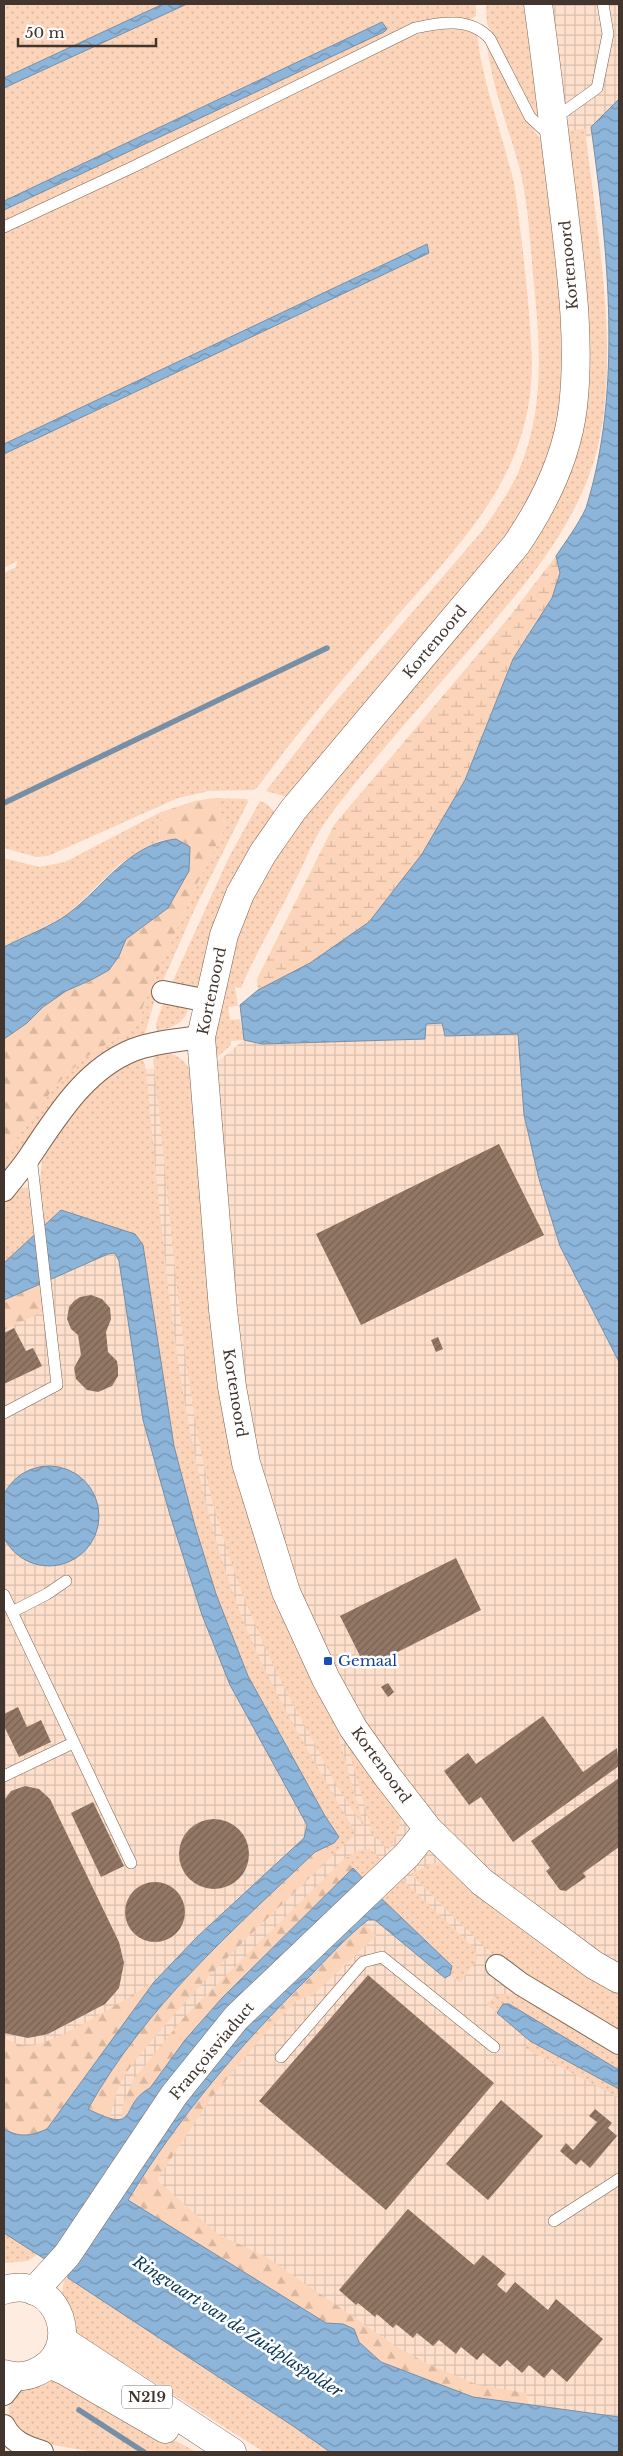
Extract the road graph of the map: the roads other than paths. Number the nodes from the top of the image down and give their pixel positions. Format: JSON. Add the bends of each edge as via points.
{"nodes":[{"id":1,"x":538,"y":4,"type":"edge"},
{"id":2,"x":603,"y":4,"type":"edge"},
{"id":3,"x":553,"y":123,"type":"junction"},
{"id":4,"x":4,"y":227,"type":"edge"},
{"id":5,"x":163,"y":992,"type":"dead end"},
{"id":6,"x":208,"y":1001,"type":"junction"},
{"id":7,"x":201,"y":1037,"type":"junction"},
{"id":8,"x":31,"y":1155,"type":"junction"},
{"id":9,"x":4,"y":1190,"type":"edge"},
{"id":10,"x":4,"y":1413,"type":"edge"},
{"id":11,"x":66,"y":1581,"type":"dead end"},
{"id":12,"x":4,"y":1595,"type":"edge"},
{"id":13,"x":12,"y":1612,"type":"junction"},
{"id":14,"x":74,"y":1742,"type":"junction"},
{"id":15,"x":4,"y":1776,"type":"edge"},
{"id":16,"x":428,"y":1829,"type":"junction"},
{"id":17,"x":131,"y":1862,"type":"dead end"},
{"id":18,"x":497,"y":1966,"type":"dead end"},
{"id":19,"x":619,"y":1979,"type":"edge"},
{"id":20,"x":619,"y":2043,"type":"edge"},
{"id":21,"x":494,"y":2047,"type":"dead end"},
{"id":22,"x":281,"y":2057,"type":"dead end"},
{"id":23,"x":619,"y":2179,"type":"edge"},
{"id":24,"x":554,"y":2221,"type":"dead end"},
{"id":25,"x":51,"y":2280,"type":"junction"},
{"id":26,"x":4,"y":2290,"type":"edge"},
{"id":27,"x":62,"y":2340,"type":"junction"},
{"id":28,"x":48,"y":2364,"type":"junction"},
{"id":29,"x":8,"y":2381,"type":"edge"},
{"id":30,"x":4,"y":2426,"type":"edge"},
{"id":31,"x":4,"y":2451,"type":"edge"},
{"id":32,"x":8,"y":2452,"type":"edge"},
{"id":33,"x":42,"y":2452,"type":"edge"},
{"id":34,"x":205,"y":2452,"type":"edge"},
{"id":35,"x":232,"y":2452,"type":"edge"}],
"edges":[{"from":1,"to":3,"type":"street","name":"Kortenoord"},
{"from":2,"to":3,"type":"lane","via":[[608,34],[597,88]]},
{"from":3,"to":4,"type":"lane","via":[[546,131],[530,117],[490,39],[482,30],[461,24],[435,24],[415,28]]},
{"from":3,"to":6,"type":"street","name":"Kortenoord","via":[[571,266],[576,367],[573,408],[553,480],[538,513],[516,545],[293,810],[263,853],[240,894],[224,935]]},
{"from":5,"to":6,"type":"street"},
{"from":6,"to":7,"type":"street","name":"Kortenoord"},
{"from":7,"to":8,"type":"street","via":[[148,1046],[104,1066],[68,1101]]},
{"from":7,"to":16,"type":"street","name":"Kortenoord","via":[[223,1310],[232,1387],[246,1463],[286,1592],[326,1678],[353,1728]]},
{"from":8,"to":9,"type":"street"},
{"from":8,"to":10,"type":"lane","via":[[57,1385]]},
{"from":11,"to":13,"type":"lane"},
{"from":12,"to":13,"type":"lane"},
{"from":13,"to":14,"type":"lane"},
{"from":14,"to":15,"type":"lane"},
{"from":14,"to":17,"type":"lane"},
{"from":16,"to":19,"type":"street","name":"Kortenoord","via":[[482,1882],[594,1965]]},
{"from":16,"to":25,"type":"street","name":"Françoisviaduct","via":[[407,1855],[236,2018],[174,2095]]},
{"from":18,"to":20,"type":"street"},
{"from":21,"to":22,"type":"lane","via":[[382,1957],[363,1962]]},
{"from":23,"to":24,"type":"lane"},
{"from":25,"to":26,"type":"street"},
{"from":25,"to":27,"type":"street"},
{"from":27,"to":28,"type":"street"},
{"from":27,"to":35,"type":"street","number":"N219"},
{"from":28,"to":29,"type":"street","via":[[39,2371]]},
{"from":28,"to":34,"type":"street","number":"N219"},
{"from":30,"to":33,"type":"street","via":[[12,2439]]},
{"from":31,"to":32,"type":"street"}]}
